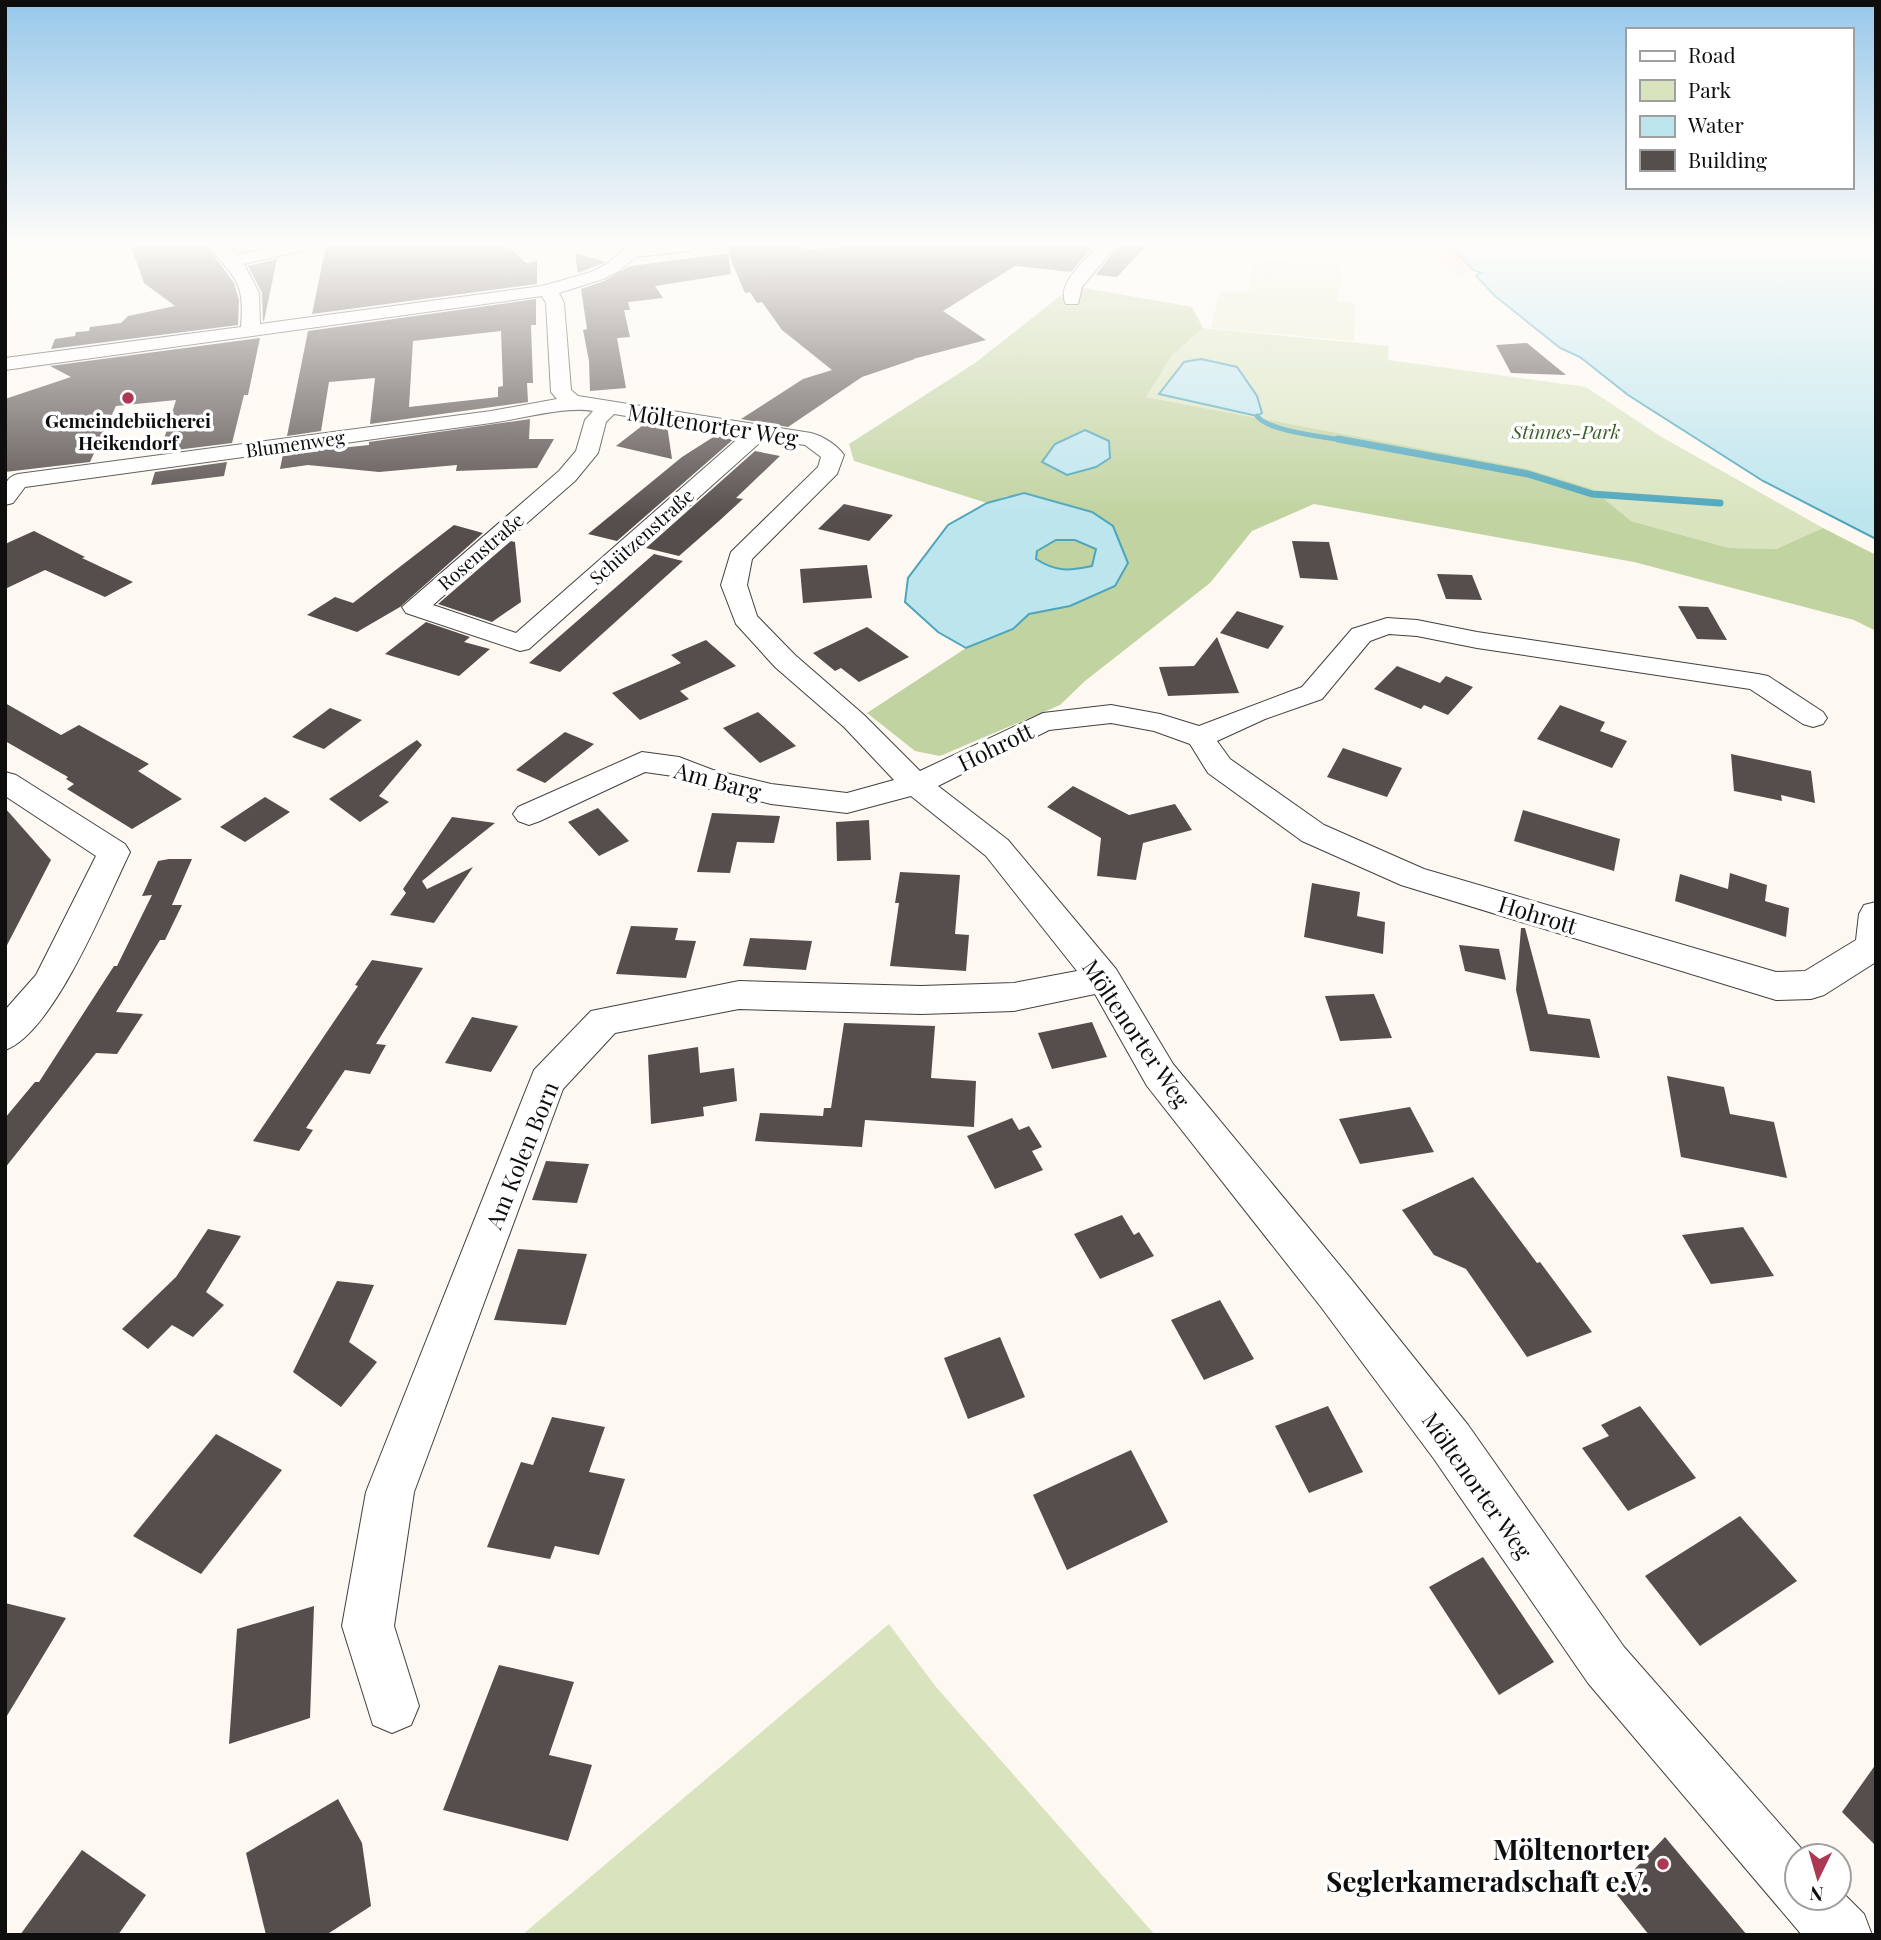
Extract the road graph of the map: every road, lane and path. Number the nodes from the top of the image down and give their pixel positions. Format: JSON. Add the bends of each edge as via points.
{"nodes":[{"id":1,"x":199,"y":337,"type":"edge"},
{"id":2,"x":557,"y":337,"type":"edge"},
{"id":3,"x":10,"y":357,"type":"edge"},
{"id":4,"x":572,"y":401,"type":"junction"},
{"id":5,"x":608,"y":407,"type":"junction"},
{"id":6,"x":761,"y":430,"type":"junction"},
{"id":7,"x":12,"y":489,"type":"edge"},
{"id":8,"x":520,"y":643,"type":"joint"},
{"id":9,"x":1813,"y":718,"type":"dead end"},
{"id":10,"x":1200,"y":737,"type":"junction"},
{"id":11,"x":5,"y":782,"type":"edge"},
{"id":12,"x":916,"y":785,"type":"junction"},
{"id":13,"x":529,"y":814,"type":"dead end"},
{"id":14,"x":1876,"y":914,"type":"edge"},
{"id":15,"x":1104,"y":979,"type":"junction"},
{"id":16,"x":5,"y":1035,"type":"edge"},
{"id":17,"x":392,"y":1706,"type":"dead end"},
{"id":18,"x":1783,"y":1871,"type":"edge"},
{"id":19,"x":1821,"y":1912,"type":"edge"},
{"id":20,"x":1843,"y":1935,"type":"edge"}],
"edges":[{"from":1,"to":3,"type":"street"},
{"from":2,"to":4,"type":"street","via":[[561,392]]},
{"from":4,"to":5,"type":"street","name":"Möltenorter Weg"},
{"from":4,"to":7,"type":"street","name":"Blumenweg","via":[[546,409]]},
{"from":5,"to":6,"type":"street","name":"Möltenorter Weg"},
{"from":5,"to":8,"type":"street","name":"Rosenstraße","via":[[596,420],[587,453],[566,476],[415,607]]},
{"from":6,"to":8,"type":"street","name":"Schützenstraße"},
{"from":6,"to":12,"type":"street","name":"Möltenorter Weg","via":[[811,440],[833,454],[829,469],[740,557],[734,585],[745,618]]},
{"from":9,"to":10,"type":"street","via":[[1758,682],[1387,626],[1361,635],[1312,693]]},
{"from":10,"to":12,"type":"street","name":"Hohrott","via":[[1160,723],[1111,714],[1043,722]]},
{"from":10,"to":14,"type":"street","name":"Hohrott","via":[[1219,766],[1314,833],[1413,877],[1776,986],[1811,985],[1873,947]]},
{"from":11,"to":16,"type":"street","via":[[114,852],[49,984]]},
{"from":12,"to":13,"type":"street","name":"Am Barg","via":[[847,803],[801,799],[704,778],[679,767],[642,762]]},
{"from":12,"to":15,"type":"street","name":"Möltenorter Weg","via":[[997,848]]},
{"from":15,"to":17,"type":"street","name":"Am Kolen Born","via":[[1014,997],[922,1000],[738,995],[604,1021],[547,1081],[390,1492],[368,1626]]},
{"from":15,"to":18,"type":"street","name":"Möltenorter Weg","via":[[1160,1074],[1451,1441],[1606,1665]]},
{"from":19,"to":20,"type":"street"}]}
